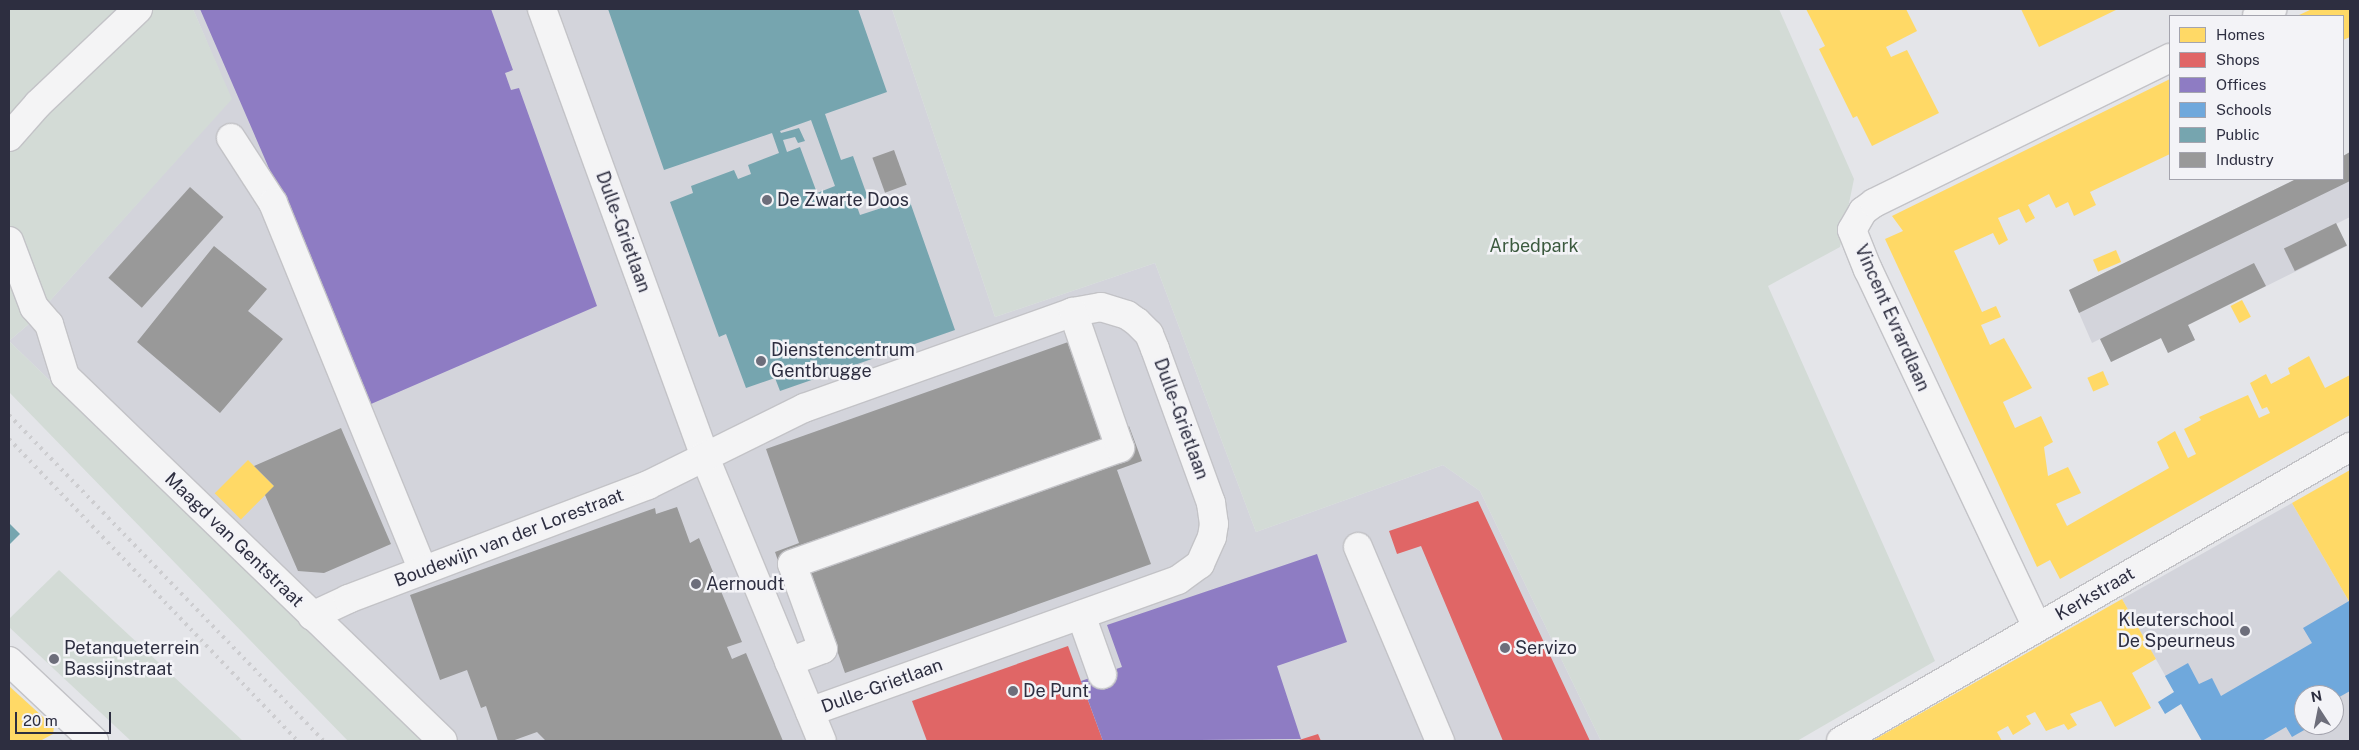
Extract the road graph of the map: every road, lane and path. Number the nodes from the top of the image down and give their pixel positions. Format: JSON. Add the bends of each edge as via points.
{"nodes":[{"id":1,"x":138,"y":9,"type":"edge"},
{"id":2,"x":542,"y":9,"type":"edge"},
{"id":3,"x":2272,"y":9,"type":"edge"},
{"id":4,"x":2259,"y":15,"type":"edge"},
{"id":5,"x":2169,"y":58,"type":"edge"},
{"id":6,"x":9,"y":138,"type":"edge"},
{"id":7,"x":231,"y":138,"type":"dead end"},
{"id":8,"x":9,"y":241,"type":"edge"},
{"id":9,"x":1073,"y":312,"type":"junction"},
{"id":10,"x":2350,"y":447,"type":"edge"},
{"id":11,"x":704,"y":455,"type":"junction"},
{"id":12,"x":1358,"y":547,"type":"dead end"},
{"id":13,"x":424,"y":570,"type":"junction"},
{"id":14,"x":1081,"y":615,"type":"junction"},
{"id":15,"x":312,"y":616,"type":"junction"},
{"id":16,"x":2037,"y":627,"type":"junction"},
{"id":17,"x":9,"y":661,"type":"edge"},
{"id":18,"x":789,"y":662,"type":"junction"},
{"id":19,"x":1102,"y":674,"type":"dead end"},
{"id":20,"x":810,"y":712,"type":"junction"},
{"id":21,"x":93,"y":741,"type":"edge"},
{"id":22,"x":443,"y":741,"type":"edge"},
{"id":23,"x":822,"y":741,"type":"edge"},
{"id":24,"x":1440,"y":741,"type":"edge"},
{"id":25,"x":1841,"y":741,"type":"edge"}],
"edges":[{"from":1,"to":6,"type":"street","via":[[38,104]]},
{"from":2,"to":11,"type":"street","name":"Dulle-Grietlaan"},
{"from":3,"to":4,"type":"street"},
{"from":5,"to":16,"type":"street","name":"Vincent Evrardlaan","via":[[1874,203],[1863,211],[1852,230]]},
{"from":7,"to":13,"type":"street","via":[[273,203]]},
{"from":8,"to":15,"type":"street","name":"Maagd van Gentstraat","via":[[34,307],[49,324],[65,376]]},
{"from":9,"to":11,"type":"street","name":"Dulle-Grietlaan","via":[[804,408]]},
{"from":9,"to":14,"type":"street","name":"Dulle-Grietlaan","via":[[1101,307],[1116,310],[1127,314],[1149,334],[1211,503],[1214,524],[1206,554],[1191,573]]},
{"from":9,"to":18,"type":"street","via":[[1120,448],[792,564],[823,649]]},
{"from":10,"to":16,"type":"street","name":"Kerkstraat"},
{"from":11,"to":13,"type":"street","name":"Boudewijn van der Lorestraat","via":[[648,485]]},
{"from":11,"to":18,"type":"street","name":"Dulle-Grietlaan"},
{"from":12,"to":24,"type":"street"},
{"from":13,"to":15,"type":"street","name":"Boudewijn van der Lorestraat"},
{"from":14,"to":19,"type":"street"},
{"from":14,"to":20,"type":"street","name":"Dulle-Grietlaan"},
{"from":15,"to":22,"type":"street","name":"Maagd van Gentstraat"},
{"from":16,"to":25,"type":"street","name":"Kerkstraat"},
{"from":17,"to":21,"type":"street"},
{"from":18,"to":20,"type":"street","name":"Dulle-Grietlaan"},
{"from":20,"to":23,"type":"street","name":"Dulle-Grietlaan"}]}
